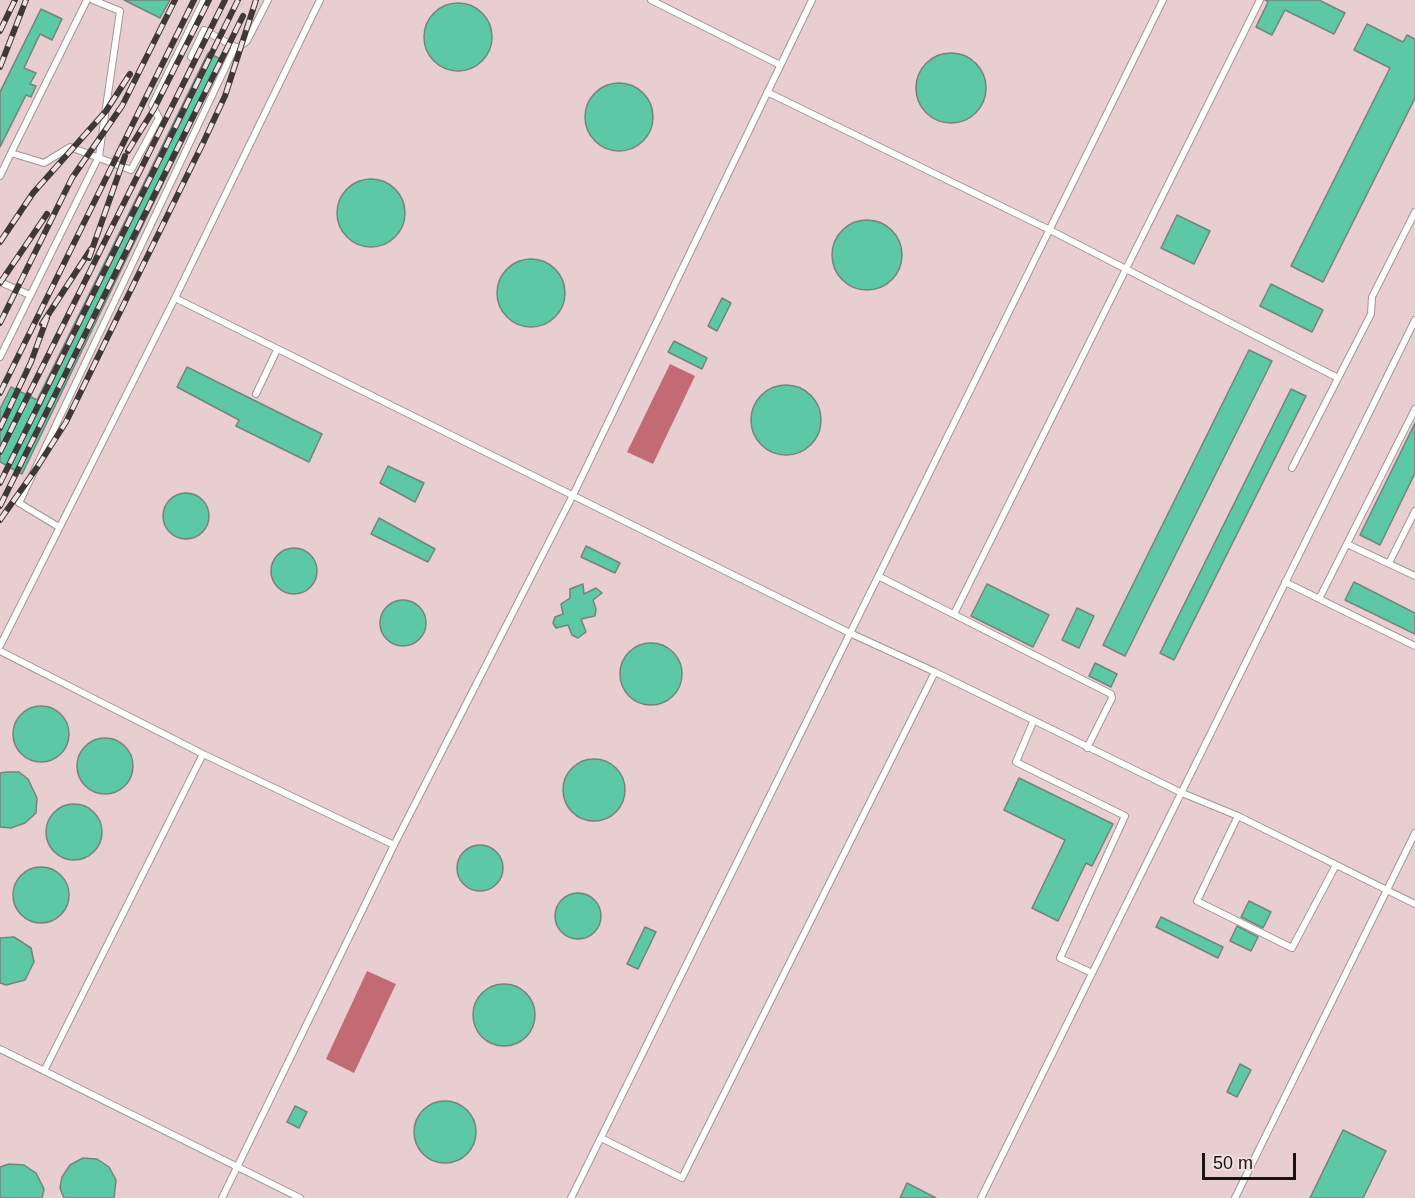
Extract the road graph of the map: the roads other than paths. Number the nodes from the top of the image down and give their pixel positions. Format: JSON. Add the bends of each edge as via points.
{"nodes":[{"id":1,"x":87,"y":0,"type":"edge"},
{"id":2,"x":93,"y":0,"type":"edge"},
{"id":3,"x":204,"y":0,"type":"edge"},
{"id":4,"x":268,"y":0,"type":"edge"},
{"id":5,"x":320,"y":0,"type":"edge"},
{"id":6,"x":651,"y":0,"type":"edge"},
{"id":7,"x":812,"y":0,"type":"edge"},
{"id":8,"x":1163,"y":0,"type":"edge"},
{"id":9,"x":1260,"y":0,"type":"edge"},
{"id":10,"x":235,"y":47,"type":"junction"},
{"id":11,"x":191,"y":57,"type":"dead end"},
{"id":12,"x":780,"y":65,"type":"junction"},
{"id":13,"x":766,"y":92,"type":"junction"},
{"id":14,"x":11,"y":153,"type":"junction"},
{"id":15,"x":99,"y":156,"type":"junction"},
{"id":16,"x":0,"y":176,"type":"edge"},
{"id":17,"x":1415,"y":212,"type":"edge"},
{"id":18,"x":1050,"y":230,"type":"junction"},
{"id":19,"x":1126,"y":269,"type":"junction"},
{"id":20,"x":0,"y":282,"type":"edge"},
{"id":21,"x":30,"y":295,"type":"junction"},
{"id":22,"x":175,"y":298,"type":"junction"},
{"id":23,"x":1415,"y":320,"type":"edge"},
{"id":24,"x":277,"y":350,"type":"junction"},
{"id":25,"x":0,"y":357,"type":"edge"},
{"id":26,"x":1338,"y":378,"type":"junction"},
{"id":27,"x":256,"y":394,"type":"dead end"},
{"id":28,"x":1415,"y":409,"type":"edge"},
{"id":29,"x":1292,"y":468,"type":"dead end"},
{"id":30,"x":573,"y":495,"type":"junction"},
{"id":31,"x":1415,"y":511,"type":"edge"},
{"id":32,"x":59,"y":527,"type":"junction"},
{"id":33,"x":1347,"y":544,"type":"junction"},
{"id":34,"x":1389,"y":563,"type":"junction"},
{"id":35,"x":1415,"y":576,"type":"edge"},
{"id":36,"x":880,"y":577,"type":"junction"},
{"id":37,"x":1285,"y":582,"type":"junction"},
{"id":38,"x":1319,"y":599,"type":"junction"},
{"id":39,"x":954,"y":614,"type":"junction"},
{"id":40,"x":852,"y":634,"type":"junction"},
{"id":41,"x":1415,"y":646,"type":"edge"},
{"id":42,"x":0,"y":649,"type":"edge"},
{"id":43,"x":935,"y":672,"type":"junction"},
{"id":44,"x":1033,"y":722,"type":"junction"},
{"id":45,"x":1087,"y":748,"type":"junction"},
{"id":46,"x":202,"y":754,"type":"junction"},
{"id":47,"x":1182,"y":793,"type":"junction"},
{"id":48,"x":1238,"y":816,"type":"junction"},
{"id":49,"x":1415,"y":833,"type":"edge"},
{"id":50,"x":394,"y":845,"type":"junction"},
{"id":51,"x":1336,"y":865,"type":"junction"},
{"id":52,"x":1387,"y":890,"type":"junction"},
{"id":53,"x":1415,"y":904,"type":"edge"},
{"id":54,"x":1092,"y":973,"type":"junction"},
{"id":55,"x":0,"y":1049,"type":"edge"},
{"id":56,"x":44,"y":1071,"type":"junction"},
{"id":57,"x":601,"y":1138,"type":"junction"},
{"id":58,"x":237,"y":1167,"type":"junction"},
{"id":59,"x":222,"y":1198,"type":"edge"},
{"id":60,"x":300,"y":1198,"type":"edge"},
{"id":61,"x":571,"y":1198,"type":"edge"},
{"id":62,"x":981,"y":1198,"type":"edge"},
{"id":63,"x":1235,"y":1198,"type":"edge"}],
"edges":[{"from":1,"to":14,"type":"lane"},
{"from":2,"to":15,"type":"lane","via":[[120,11]]},
{"from":3,"to":15,"type":"lane","via":[[152,105],[159,118],[131,170]]},
{"from":4,"to":10,"type":"lane","via":[[247,41]]},
{"from":5,"to":22,"type":"lane"},
{"from":6,"to":12,"type":"lane"},
{"from":7,"to":12,"type":"lane"},
{"from":8,"to":18,"type":"lane"},
{"from":9,"to":19,"type":"lane"},
{"from":10,"to":11,"type":"lane","via":[[204,30]]},
{"from":10,"to":32,"type":"lane","via":[[19,503]]},
{"from":12,"to":13,"type":"lane"},
{"from":13,"to":18,"type":"lane"},
{"from":13,"to":30,"type":"lane"},
{"from":14,"to":15,"type":"lane","via":[[44,163],[69,147]]},
{"from":14,"to":16,"type":"lane"},
{"from":15,"to":21,"type":"lane"},
{"from":17,"to":26,"type":"lane","via":[[1372,297],[1371,314]]},
{"from":18,"to":19,"type":"lane"},
{"from":18,"to":36,"type":"lane"},
{"from":19,"to":26,"type":"lane"},
{"from":19,"to":39,"type":"lane"},
{"from":20,"to":21,"type":"lane"},
{"from":21,"to":25,"type":"lane"},
{"from":22,"to":24,"type":"lane"},
{"from":22,"to":32,"type":"lane"},
{"from":23,"to":37,"type":"lane"},
{"from":24,"to":27,"type":"lane"},
{"from":24,"to":30,"type":"lane"},
{"from":26,"to":29,"type":"lane"},
{"from":28,"to":33,"type":"lane"},
{"from":30,"to":40,"type":"lane"},
{"from":30,"to":50,"type":"lane"},
{"from":31,"to":34,"type":"lane"},
{"from":32,"to":42,"type":"lane"},
{"from":33,"to":34,"type":"lane"},
{"from":33,"to":38,"type":"lane"},
{"from":34,"to":35,"type":"lane"},
{"from":36,"to":39,"type":"lane"},
{"from":36,"to":40,"type":"lane"},
{"from":37,"to":38,"type":"lane"},
{"from":37,"to":47,"type":"lane"},
{"from":38,"to":41,"type":"lane"},
{"from":39,"to":45,"type":"lane","via":[[1111,694]]},
{"from":40,"to":43,"type":"lane"},
{"from":40,"to":57,"type":"lane"},
{"from":42,"to":46,"type":"lane"},
{"from":43,"to":44,"type":"lane"},
{"from":43,"to":57,"type":"lane","via":[[682,1178]]},
{"from":44,"to":45,"type":"lane"},
{"from":44,"to":54,"type":"lane","via":[[1016,762],[1125,816],[1060,958]]},
{"from":45,"to":47,"type":"lane"},
{"from":46,"to":50,"type":"lane"},
{"from":46,"to":56,"type":"lane"},
{"from":47,"to":48,"type":"lane"},
{"from":47,"to":54,"type":"lane"},
{"from":48,"to":51,"type":"lane"},
{"from":48,"to":51,"type":"lane","via":[[1197,901],[1292,948]]},
{"from":49,"to":52,"type":"lane"},
{"from":50,"to":58,"type":"lane"},
{"from":51,"to":52,"type":"lane"},
{"from":52,"to":53,"type":"lane"},
{"from":52,"to":63,"type":"lane"},
{"from":54,"to":62,"type":"lane"},
{"from":55,"to":56,"type":"lane"},
{"from":56,"to":58,"type":"lane"},
{"from":57,"to":61,"type":"lane"},
{"from":58,"to":59,"type":"lane"},
{"from":58,"to":60,"type":"lane"}]}
